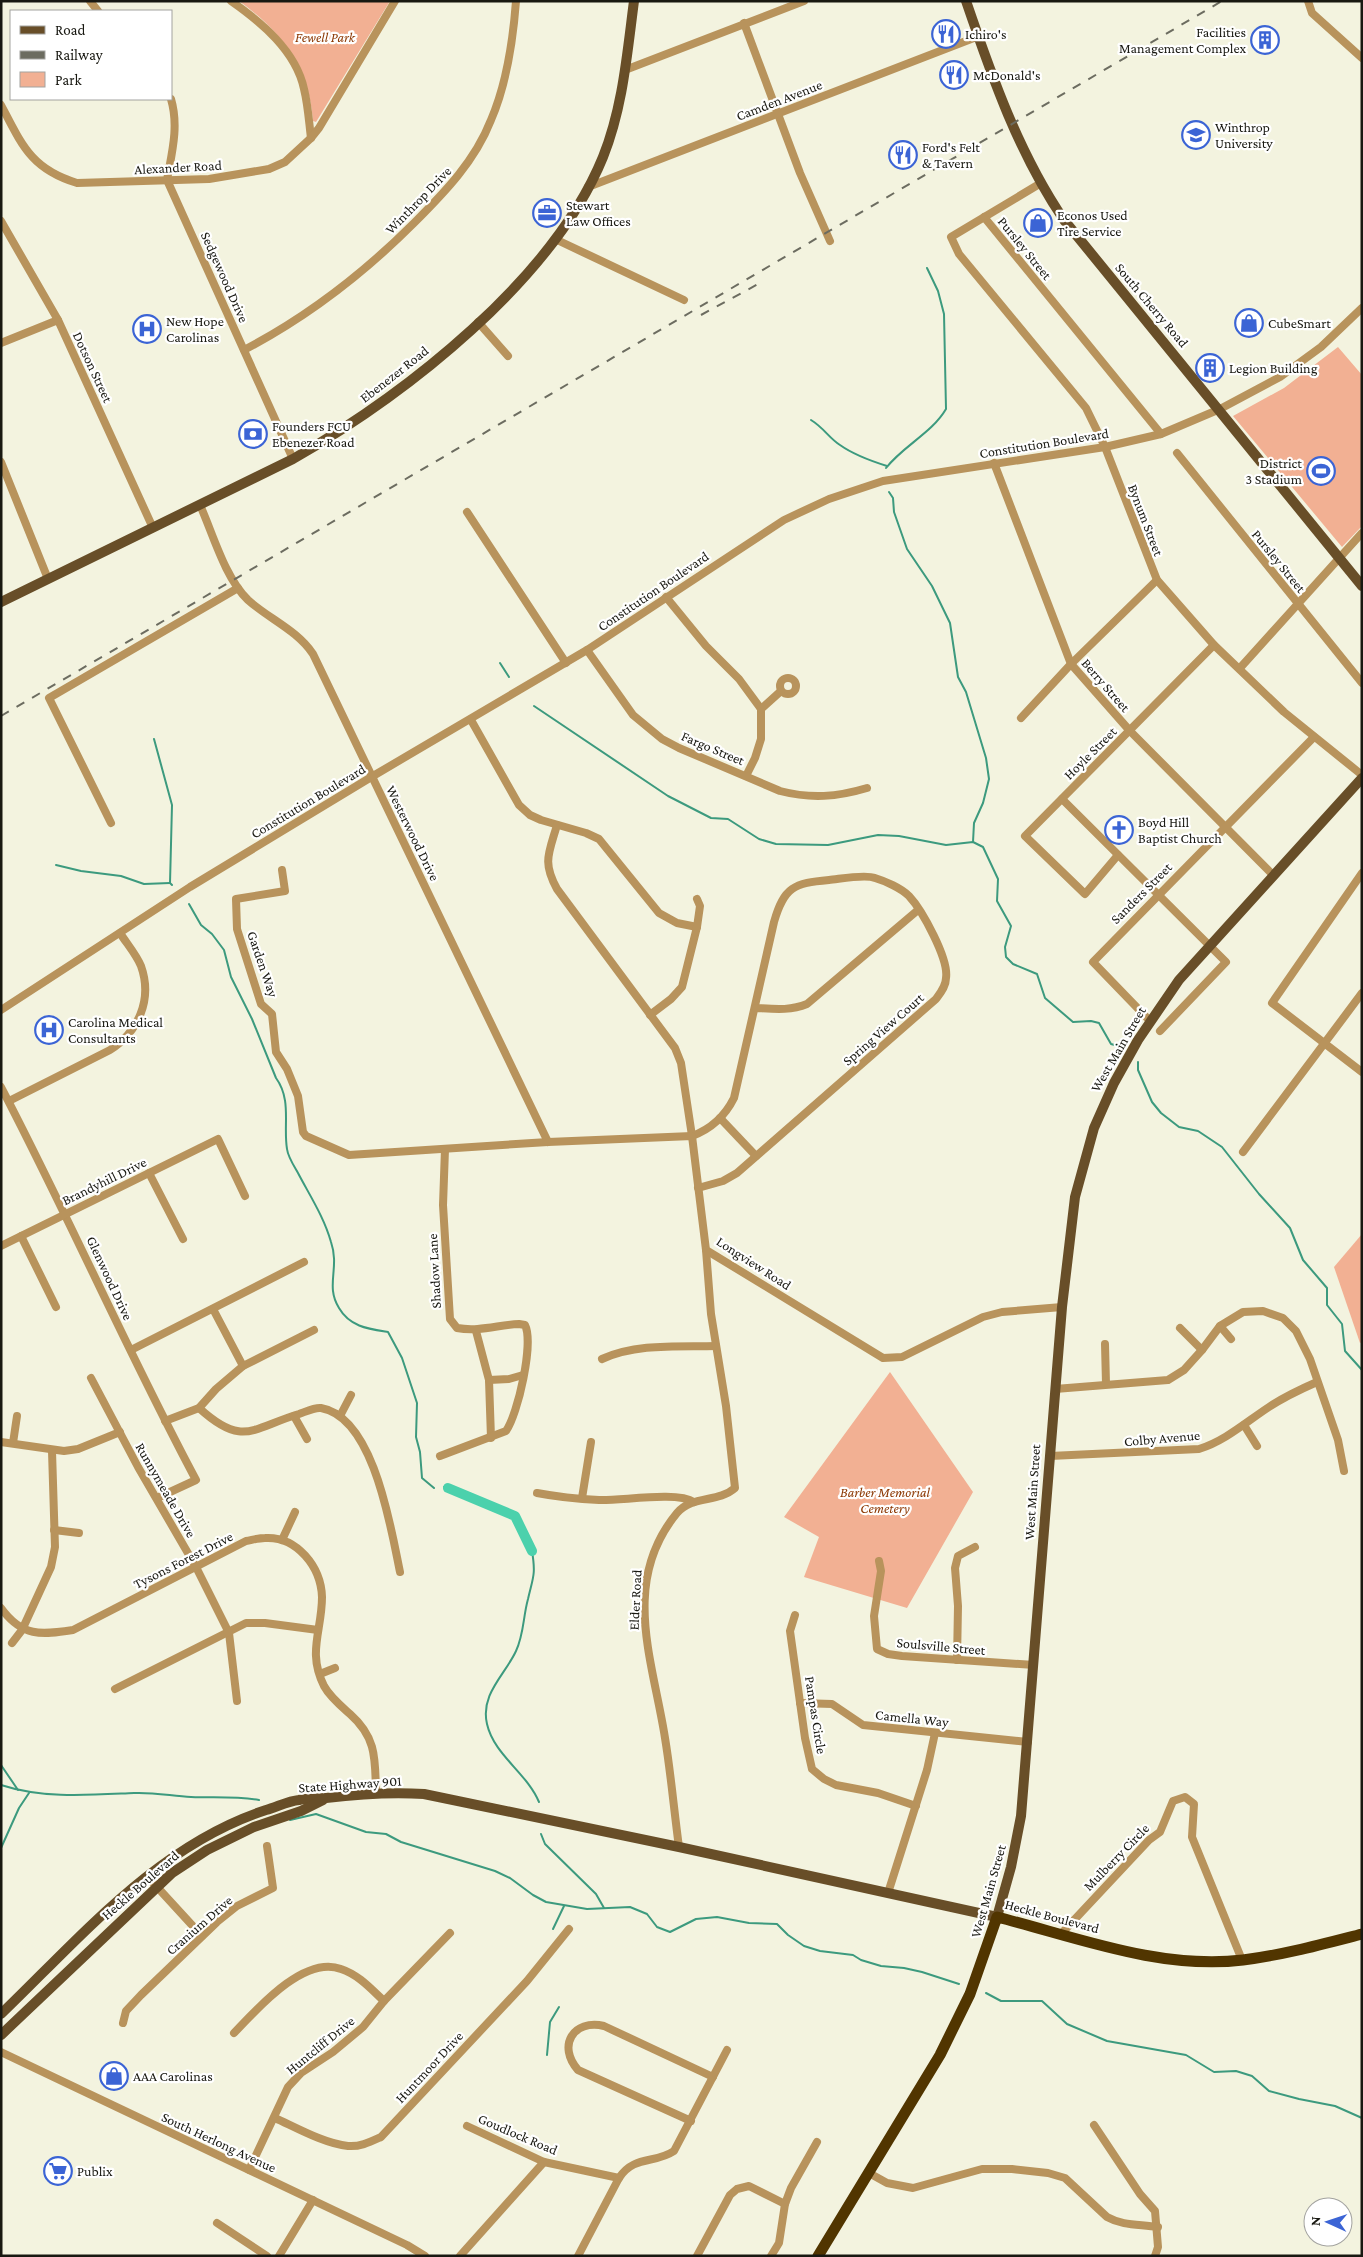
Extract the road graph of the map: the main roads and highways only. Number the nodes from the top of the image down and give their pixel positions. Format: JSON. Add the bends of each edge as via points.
{"nodes":[{"id":1,"x":634,"y":1,"type":"edge"},
{"id":2,"x":966,"y":1,"type":"edge"},
{"id":3,"x":1362,"y":586,"type":"edge"},
{"id":4,"x":1,"y":602,"type":"edge"},
{"id":5,"x":1362,"y":777,"type":"edge"},
{"id":6,"x":326,"y":1798,"type":"junction"},
{"id":7,"x":679,"y":1847,"type":"joint"},
{"id":8,"x":997,"y":1917,"type":"junction"},
{"id":9,"x":1362,"y":1934,"type":"edge"},
{"id":10,"x":1,"y":2014,"type":"edge"},
{"id":11,"x":1,"y":2035,"type":"edge"},
{"id":12,"x":818,"y":2256,"type":"edge"}],
"edges":[{"from":1,"to":4,"type":"main road","name":"Ebenezer Road","via":[[619,107],[602,158],[578,208],[523,277],[478,322],[428,367],[321,443]]},
{"from":2,"to":3,"type":"main road","name":"South Cherry Road","via":[[1012,125],[1041,184],[1064,220]]},
{"from":5,"to":8,"type":"main road","name":"West Main Street","via":[[1180,980],[1150,1021],[1114,1082],[1087,1151],[1071,1223],[1062,1307],[1028,1742],[1017,1842]]},
{"from":6,"to":7,"type":"main road","name":"State Highway 901","via":[[376,1793],[424,1794]]},
{"from":6,"to":10,"type":"main road","name":"State Highway 901","via":[[298,1800],[249,1816],[201,1838],[166,1861],[126,1894]]},
{"from":6,"to":11,"type":"main road","name":"Heckle Boulevard","via":[[301,1811],[254,1827],[207,1850],[172,1873]]},
{"from":7,"to":8,"type":"main road","name":"Heckle Boulevard"},
{"from":8,"to":9,"type":"highway","name":"Heckle Boulevard","via":[[1129,1952],[1196,1961],[1242,1960]]},
{"from":8,"to":12,"type":"highway","name":"West Main Street","via":[[957,2021],[929,2074]]}]}
